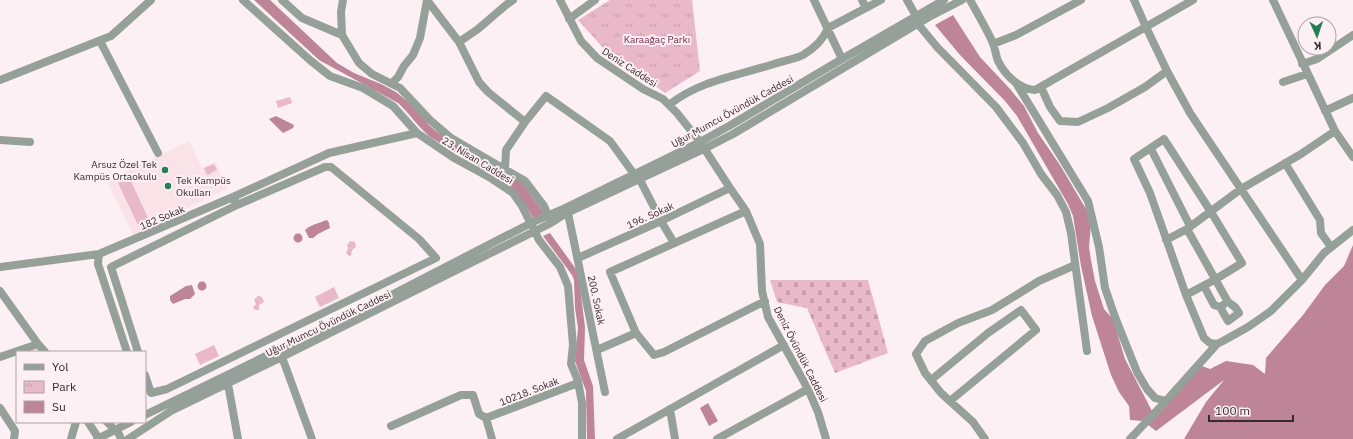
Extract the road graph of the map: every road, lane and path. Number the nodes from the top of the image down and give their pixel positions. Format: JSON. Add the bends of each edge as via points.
{"nodes":[{"id":1,"x":151,"y":0,"type":"edge"},
{"id":2,"x":243,"y":0,"type":"edge"},
{"id":3,"x":282,"y":0,"type":"edge"},
{"id":4,"x":343,"y":0,"type":"edge"},
{"id":5,"x":427,"y":0,"type":"edge"},
{"id":6,"x":513,"y":0,"type":"edge"},
{"id":7,"x":560,"y":0,"type":"edge"},
{"id":8,"x":595,"y":0,"type":"edge"},
{"id":9,"x":814,"y":0,"type":"edge"},
{"id":10,"x":862,"y":0,"type":"edge"},
{"id":11,"x":881,"y":0,"type":"edge"},
{"id":12,"x":907,"y":0,"type":"edge"},
{"id":13,"x":962,"y":0,"type":"edge"},
{"id":14,"x":970,"y":0,"type":"edge"},
{"id":15,"x":1081,"y":0,"type":"edge"},
{"id":16,"x":1134,"y":0,"type":"edge"},
{"id":17,"x":1193,"y":0,"type":"edge"},
{"id":18,"x":1273,"y":0,"type":"edge"},
{"id":19,"x":504,"y":2,"type":"edge"},
{"id":20,"x":947,"y":3,"type":"edge"},
{"id":21,"x":866,"y":8,"type":"junction"},
{"id":22,"x":569,"y":19,"type":"junction"},
{"id":23,"x":917,"y":20,"type":"junction"},
{"id":24,"x":828,"y":28,"type":"junction"},
{"id":25,"x":1146,"y":28,"type":"junction"},
{"id":26,"x":342,"y":35,"type":"junction"},
{"id":27,"x":1353,"y":35,"type":"edge"},
{"id":28,"x":100,"y":41,"type":"junction"},
{"id":29,"x":459,"y":42,"type":"junction"},
{"id":30,"x":993,"y":44,"type":"junction"},
{"id":31,"x":842,"y":58,"type":"junction"},
{"id":32,"x":1302,"y":64,"type":"junction"},
{"id":33,"x":1167,"y":71,"type":"junction"},
{"id":34,"x":1307,"y":74,"type":"junction"},
{"id":35,"x":0,"y":80,"type":"edge"},
{"id":36,"x":1283,"y":82,"type":"dead end"},
{"id":37,"x":392,"y":83,"type":"junction"},
{"id":38,"x":1016,"y":83,"type":"junction"},
{"id":39,"x":1041,"y":87,"type":"junction"},
{"id":40,"x":1353,"y":98,"type":"edge"},
{"id":41,"x":669,"y":105,"type":"junction"},
{"id":42,"x":1325,"y":111,"type":"junction"},
{"id":43,"x":525,"y":122,"type":"junction"},
{"id":44,"x":1335,"y":131,"type":"junction"},
{"id":45,"x":417,"y":133,"type":"junction"},
{"id":46,"x":0,"y":140,"type":"edge"},
{"id":47,"x":30,"y":142,"type":"dead end"},
{"id":48,"x":1349,"y":144,"type":"edge"},
{"id":49,"x":702,"y":146,"type":"junction"},
{"id":50,"x":1151,"y":149,"type":"junction"},
{"id":51,"x":158,"y":153,"type":"dead end"},
{"id":52,"x":1353,"y":157,"type":"edge"},
{"id":53,"x":1285,"y":163,"type":"junction"},
{"id":54,"x":505,"y":169,"type":"junction"},
{"id":55,"x":637,"y":177,"type":"junction"},
{"id":56,"x":730,"y":188,"type":"junction"},
{"id":57,"x":1241,"y":189,"type":"junction"},
{"id":58,"x":233,"y":197,"type":"junction"},
{"id":59,"x":237,"y":205,"type":"junction"},
{"id":60,"x":746,"y":210,"type":"junction"},
{"id":61,"x":1211,"y":212,"type":"junction"},
{"id":62,"x":568,"y":213,"type":"junction"},
{"id":63,"x":547,"y":220,"type":"junction"},
{"id":64,"x":661,"y":221,"type":"junction"},
{"id":65,"x":534,"y":226,"type":"junction"},
{"id":66,"x":1189,"y":227,"type":"junction"},
{"id":67,"x":1353,"y":230,"type":"edge"},
{"id":68,"x":1166,"y":240,"type":"junction"},
{"id":69,"x":674,"y":243,"type":"junction"},
{"id":70,"x":1331,"y":247,"type":"junction"},
{"id":71,"x":99,"y":254,"type":"junction"},
{"id":72,"x":578,"y":258,"type":"junction"},
{"id":73,"x":1075,"y":265,"type":"junction"},
{"id":74,"x":0,"y":267,"type":"edge"},
{"id":75,"x":1216,"y":279,"type":"junction"},
{"id":76,"x":1302,"y":280,"type":"junction"},
{"id":77,"x":1204,"y":286,"type":"junction"},
{"id":78,"x":0,"y":291,"type":"edge"},
{"id":79,"x":1186,"y":295,"type":"junction"},
{"id":80,"x":765,"y":302,"type":"junction"},
{"id":81,"x":636,"y":332,"type":"junction"},
{"id":82,"x":38,"y":344,"type":"junction"},
{"id":83,"x":1217,"y":344,"type":"junction"},
{"id":84,"x":784,"y":345,"type":"junction"},
{"id":85,"x":597,"y":350,"type":"junction"},
{"id":86,"x":18,"y":351,"type":"edge"},
{"id":87,"x":44,"y":351,"type":"edge"},
{"id":88,"x":128,"y":351,"type":"edge"},
{"id":89,"x":138,"y":351,"type":"edge"},
{"id":90,"x":1087,"y":351,"type":"dead end"},
{"id":91,"x":16,"y":352,"type":"edge"},
{"id":92,"x":0,"y":357,"type":"edge"},
{"id":93,"x":282,"y":357,"type":"junction"},
{"id":94,"x":146,"y":377,"type":"edge"},
{"id":95,"x":931,"y":380,"type":"junction"},
{"id":96,"x":578,"y":383,"type":"junction"},
{"id":97,"x":228,"y":384,"type":"junction"},
{"id":98,"x":808,"y":389,"type":"junction"},
{"id":99,"x":605,"y":392,"type":"dead end"},
{"id":100,"x":950,"y":401,"type":"junction"},
{"id":101,"x":1166,"y":401,"type":"junction"},
{"id":102,"x":0,"y":408,"type":"edge"},
{"id":103,"x":670,"y":409,"type":"junction"},
{"id":104,"x":146,"y":415,"type":"edge"},
{"id":105,"x":486,"y":418,"type":"junction"},
{"id":106,"x":76,"y":423,"type":"edge"},
{"id":107,"x":89,"y":423,"type":"edge"},
{"id":108,"x":108,"y":423,"type":"edge"},
{"id":109,"x":118,"y":423,"type":"edge"},
{"id":110,"x":129,"y":423,"type":"edge"},
{"id":111,"x":391,"y":426,"type":"dead end"},
{"id":112,"x":114,"y":430,"type":"junction"},
{"id":113,"x":14,"y":439,"type":"edge"},
{"id":114,"x":71,"y":439,"type":"edge"},
{"id":115,"x":98,"y":439,"type":"edge"},
{"id":116,"x":120,"y":439,"type":"edge"},
{"id":117,"x":128,"y":439,"type":"edge"},
{"id":118,"x":238,"y":439,"type":"edge"},
{"id":119,"x":312,"y":439,"type":"edge"},
{"id":120,"x":492,"y":439,"type":"edge"},
{"id":121,"x":582,"y":439,"type":"edge"},
{"id":122,"x":617,"y":439,"type":"edge"},
{"id":123,"x":676,"y":439,"type":"edge"},
{"id":124,"x":717,"y":439,"type":"edge"},
{"id":125,"x":826,"y":439,"type":"edge"},
{"id":126,"x":985,"y":439,"type":"edge"},
{"id":127,"x":1130,"y":439,"type":"edge"}],
"edges":[{"from":1,"to":28,"type":"street","via":[[111,36]]},
{"from":2,"to":45,"type":"street","name":"23. Nisan Caddesi","via":[[330,76],[363,88],[393,106]]},
{"from":3,"to":26,"type":"street","via":[[302,18]]},
{"from":4,"to":26,"type":"street"},
{"from":5,"to":29,"type":"street"},
{"from":5,"to":37,"type":"street","via":[[414,55]]},
{"from":6,"to":19,"type":"street"},
{"from":7,"to":22,"type":"street","name":"Deniz Caddesi"},
{"from":8,"to":22,"type":"street"},
{"from":9,"to":24,"type":"street"},
{"from":10,"to":21,"type":"street"},
{"from":11,"to":21,"type":"street"},
{"from":12,"to":23,"type":"street"},
{"from":13,"to":20,"type":"street","name":"Uğur Mumcu Övündük Caddesi"},
{"from":14,"to":30,"type":"street"},
{"from":15,"to":30,"type":"street","via":[[1016,35]]},
{"from":16,"to":25,"type":"street"},
{"from":17,"to":25,"type":"street"},
{"from":18,"to":32,"type":"street"},
{"from":19,"to":29,"type":"street","via":[[478,29]]},
{"from":20,"to":23,"type":"street","name":"Uğur Mumcu Övündük Caddesi"},
{"from":21,"to":24,"type":"street"},
{"from":22,"to":41,"type":"street","name":"Deniz Caddesi","via":[[581,41],[597,58]]},
{"from":23,"to":31,"type":"street","name":"Uğur Mumcu Övündük Caddesi"},
{"from":23,"to":49,"type":"street","name":"Uğur Mumcu Övündük Caddesi","via":[[740,130]]},
{"from":23,"to":73,"type":"street","via":[[937,47],[996,107],[1057,195],[1066,212]]},
{"from":24,"to":31,"type":"street"},
{"from":24,"to":41,"type":"street","via":[[824,37],[802,55],[701,86],[679,96]]},
{"from":25,"to":33,"type":"street"},
{"from":25,"to":39,"type":"street"},
{"from":26,"to":37,"type":"street","via":[[359,63],[372,74]]},
{"from":27,"to":32,"type":"street","via":[[1317,59]]},
{"from":28,"to":35,"type":"street"},
{"from":28,"to":51,"type":"street"},
{"from":29,"to":43,"type":"street","via":[[479,82]]},
{"from":30,"to":38,"type":"street","via":[[1004,71]]},
{"from":31,"to":49,"type":"street","name":"Uğur Mumcu Övündük Caddesi"},
{"from":32,"to":34,"type":"street"},
{"from":33,"to":39,"type":"street","via":[[1108,108],[1078,122],[1060,121]]},
{"from":33,"to":57,"type":"street","via":[[1190,113]]},
{"from":34,"to":36,"type":"street"},
{"from":34,"to":42,"type":"street"},
{"from":37,"to":54,"type":"street","via":[[451,138]]},
{"from":38,"to":39,"type":"street","via":[[1029,90]]},
{"from":38,"to":101,"type":"street","via":[[1088,201],[1105,288],[1115,317],[1137,372],[1155,398]]},
{"from":40,"to":42,"type":"street"},
{"from":41,"to":49,"type":"street","name":"Deniz Caddesi"},
{"from":42,"to":44,"type":"street"},
{"from":43,"to":54,"type":"street","via":[[506,150]]},
{"from":43,"to":55,"type":"street","via":[[546,96],[610,141]]},
{"from":44,"to":48,"type":"street"},
{"from":44,"to":53,"type":"street"},
{"from":45,"to":58,"type":"street","name":"182 Sokak","via":[[329,153]]},
{"from":45,"to":65,"type":"street","name":"23. Nisan Caddesi","via":[[513,193]]},
{"from":46,"to":47,"type":"street"},
{"from":48,"to":52,"type":"street"},
{"from":49,"to":55,"type":"street","name":"Uğur Mumcu Övündük Caddesi"},
{"from":49,"to":56,"type":"street","name":"Deniz Övündük Caddesi"},
{"from":50,"to":61,"type":"street","via":[[1164,140]]},
{"from":50,"to":66,"type":"street"},
{"from":50,"to":68,"type":"street","via":[[1134,159],[1150,193]]},
{"from":53,"to":57,"type":"street"},
{"from":53,"to":70,"type":"street","via":[[1320,220],[1321,233]]},
{"from":54,"to":63,"type":"street","via":[[525,181],[538,197]]},
{"from":55,"to":62,"type":"street","name":"Uğur Mumcu Övündük Caddesi"},
{"from":55,"to":63,"type":"street","name":"Uğur Mumcu Övündük Caddesi","via":[[561,210]]},
{"from":55,"to":64,"type":"street"},
{"from":56,"to":60,"type":"street","name":"Deniz Övündük Caddesi"},
{"from":56,"to":64,"type":"street","name":"196. Sokak"},
{"from":57,"to":61,"type":"street"},
{"from":57,"to":76,"type":"street"},
{"from":58,"to":59,"type":"street"},
{"from":58,"to":71,"type":"street","name":"182 Sokak"},
{"from":59,"to":89,"type":"street","via":[[111,268]]},
{"from":59,"to":94,"type":"street","via":[[331,167],[419,238],[436,258],[167,389],[151,393]]},
{"from":60,"to":69,"type":"street","name":"200. Sokak"},
{"from":60,"to":80,"type":"street","name":"Deniz Övündük Caddesi","via":[[760,244],[762,291]]},
{"from":61,"to":66,"type":"street"},
{"from":61,"to":75,"type":"street","via":[[1242,263]]},
{"from":62,"to":63,"type":"street","name":"Uğur Mumcu Övündük Caddesi"},
{"from":62,"to":72,"type":"street","name":"200. Sokak"},
{"from":63,"to":65,"type":"street"},
{"from":64,"to":69,"type":"street"},
{"from":64,"to":72,"type":"street","name":"196. Sokak"},
{"from":65,"to":93,"type":"street","name":"Uğur Mumcu Övündük Caddesi"},
{"from":65,"to":96,"type":"street","name":"23. Nisan Caddesi","via":[[539,240],[560,267],[568,286],[573,345],[571,364]]},
{"from":65,"to":104,"type":"street","name":"Uğur Mumcu Övündük Caddesi"},
{"from":66,"to":68,"type":"street"},
{"from":66,"to":75,"type":"street"},
{"from":67,"to":70,"type":"street"},
{"from":68,"to":79,"type":"street"},
{"from":69,"to":81,"type":"street","name":"200. Sokak","via":[[610,272]]},
{"from":70,"to":76,"type":"street"},
{"from":71,"to":74,"type":"street","name":"182 Sokak"},
{"from":71,"to":88,"type":"street","via":[[98,264]]},
{"from":72,"to":85,"type":"street","name":"200. Sokak"},
{"from":73,"to":90,"type":"street"},
{"from":73,"to":95,"type":"street","via":[[1039,281],[992,310],[958,323],[925,341],[916,354]]},
{"from":75,"to":77,"type":"street"},
{"from":75,"to":77,"type":"street","via":[[1224,305],[1214,305]]},
{"from":76,"to":83,"type":"street","via":[[1271,311]]},
{"from":77,"to":79,"type":"street"},
{"from":78,"to":82,"type":"street"},
{"from":79,"to":83,"type":"street","via":[[1204,338],[1210,343]]},
{"from":80,"to":81,"type":"street","via":[[654,355]]},
{"from":80,"to":84,"type":"street","name":"Deniz Övündük Caddesi","via":[[768,317]]},
{"from":81,"to":85,"type":"street"},
{"from":82,"to":86,"type":"street"},
{"from":82,"to":87,"type":"street"},
{"from":83,"to":101,"type":"street"},
{"from":84,"to":98,"type":"street","name":"Deniz Övündük Caddesi"},
{"from":84,"to":103,"type":"street"},
{"from":85,"to":99,"type":"street","name":"200. Sokak"},
{"from":91,"to":92,"type":"street"},
{"from":93,"to":97,"type":"street","name":"Uğur Mumcu Övündük Caddesi"},
{"from":93,"to":119,"type":"street"},
{"from":95,"to":100,"type":"street"},
{"from":95,"to":100,"type":"street","via":[[988,333],[1021,310],[1036,330]]},
{"from":96,"to":105,"type":"street","name":"10218. Sokak"},
{"from":96,"to":121,"type":"street","name":"23. Nisan Caddesi","via":[[582,403]]},
{"from":97,"to":117,"type":"street","name":"Uğur Mumcu Övündük Caddesi","via":[[171,411]]},
{"from":97,"to":118,"type":"street"},
{"from":98,"to":124,"type":"street"},
{"from":98,"to":125,"type":"street","name":"Deniz Övündük Caddesi"},
{"from":100,"to":126,"type":"street","via":[[973,422]]},
{"from":101,"to":127,"type":"street"},
{"from":102,"to":113,"type":"street","via":[[15,431]]},
{"from":103,"to":122,"type":"street"},
{"from":103,"to":123,"type":"street"},
{"from":105,"to":111,"type":"street","via":[[479,414],[473,395],[461,395]]},
{"from":105,"to":120,"type":"street"},
{"from":106,"to":114,"type":"street"},
{"from":107,"to":115,"type":"street"},
{"from":108,"to":112,"type":"street"},
{"from":109,"to":112,"type":"street"},
{"from":110,"to":112,"type":"street"},
{"from":112,"to":115,"type":"street"},
{"from":112,"to":116,"type":"street"}]}
